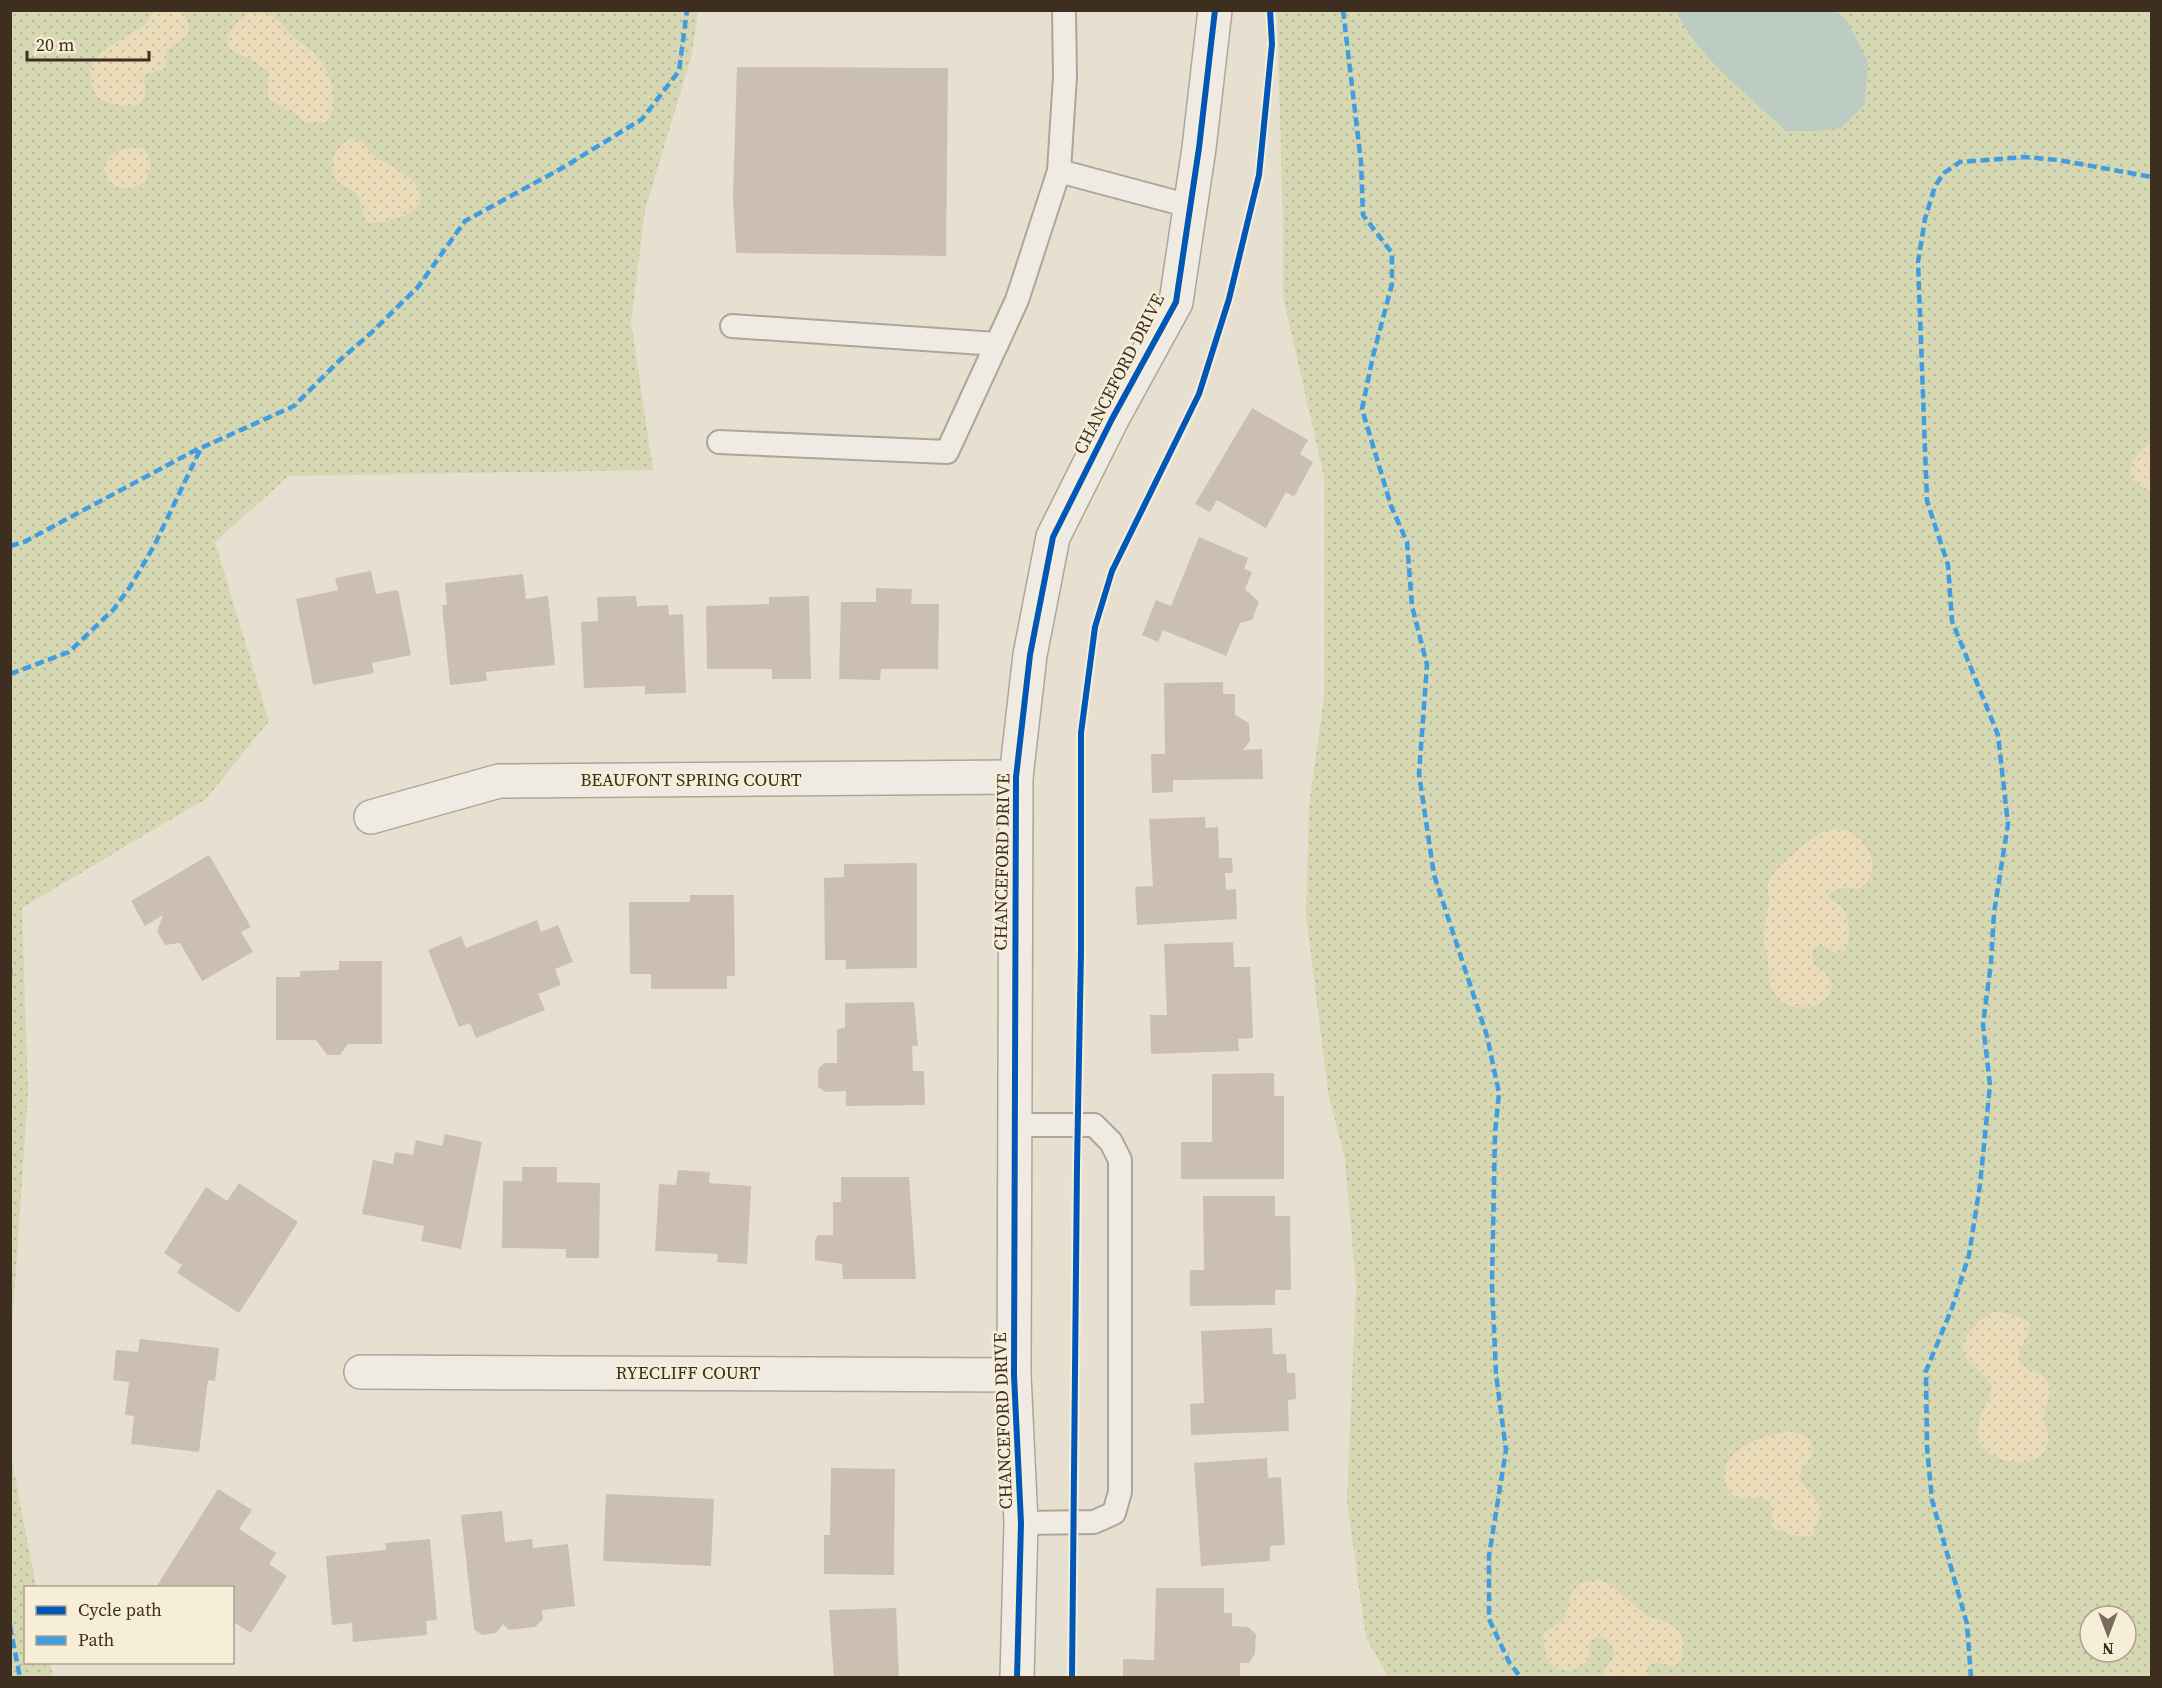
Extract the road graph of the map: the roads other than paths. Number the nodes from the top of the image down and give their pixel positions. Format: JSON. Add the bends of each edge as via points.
{"nodes":[{"id":1,"x":1064,"y":10,"type":"edge"},
{"id":2,"x":1215,"y":10,"type":"edge"},
{"id":3,"x":1059,"y":171,"type":"junction"},
{"id":4,"x":1190,"y":206,"type":"junction"},
{"id":5,"x":732,"y":326,"type":"dead end"},
{"id":6,"x":997,"y":344,"type":"junction"},
{"id":7,"x":719,"y":442,"type":"dead end"},
{"id":8,"x":1016,"y":777,"type":"junction"},
{"id":9,"x":371,"y":817,"type":"dead end"},
{"id":10,"x":1015,"y":1125,"type":"junction"},
{"id":11,"x":361,"y":1372,"type":"dead end"},
{"id":12,"x":1014,"y":1375,"type":"junction"},
{"id":13,"x":1021,"y":1523,"type":"junction"},
{"id":14,"x":1017,"y":1677,"type":"edge"}],
"edges":[{"from":1,"to":3,"type":"lane","via":[[1065,76]]},
{"from":2,"to":4,"type":"street","name":"CHANCEFORD DRIVE"},
{"from":3,"to":4,"type":"lane"},
{"from":3,"to":6,"type":"lane","via":[[1017,300]]},
{"from":4,"to":8,"type":"street","name":"CHANCEFORD DRIVE","via":[[1176,302],[1053,537],[1030,655]]},
{"from":5,"to":6,"type":"lane"},
{"from":6,"to":7,"type":"lane","via":[[946,452]]},
{"from":8,"to":9,"type":"street","name":"BEAUFONT SPRING COURT","via":[[499,781]]},
{"from":8,"to":10,"type":"street","name":"CHANCEFORD DRIVE"},
{"from":10,"to":12,"type":"street","name":"CHANCEFORD DRIVE"},
{"from":10,"to":13,"type":"lane","via":[[1094,1125],[1111,1142],[1120,1160],[1117,1503],[1114,1513],[1094,1522]]},
{"from":11,"to":12,"type":"street","name":"RYECLIFF COURT"},
{"from":12,"to":13,"type":"street","name":"CHANCEFORD DRIVE"},
{"from":13,"to":14,"type":"street","name":"CHANCEFORD DRIVE"}]}
